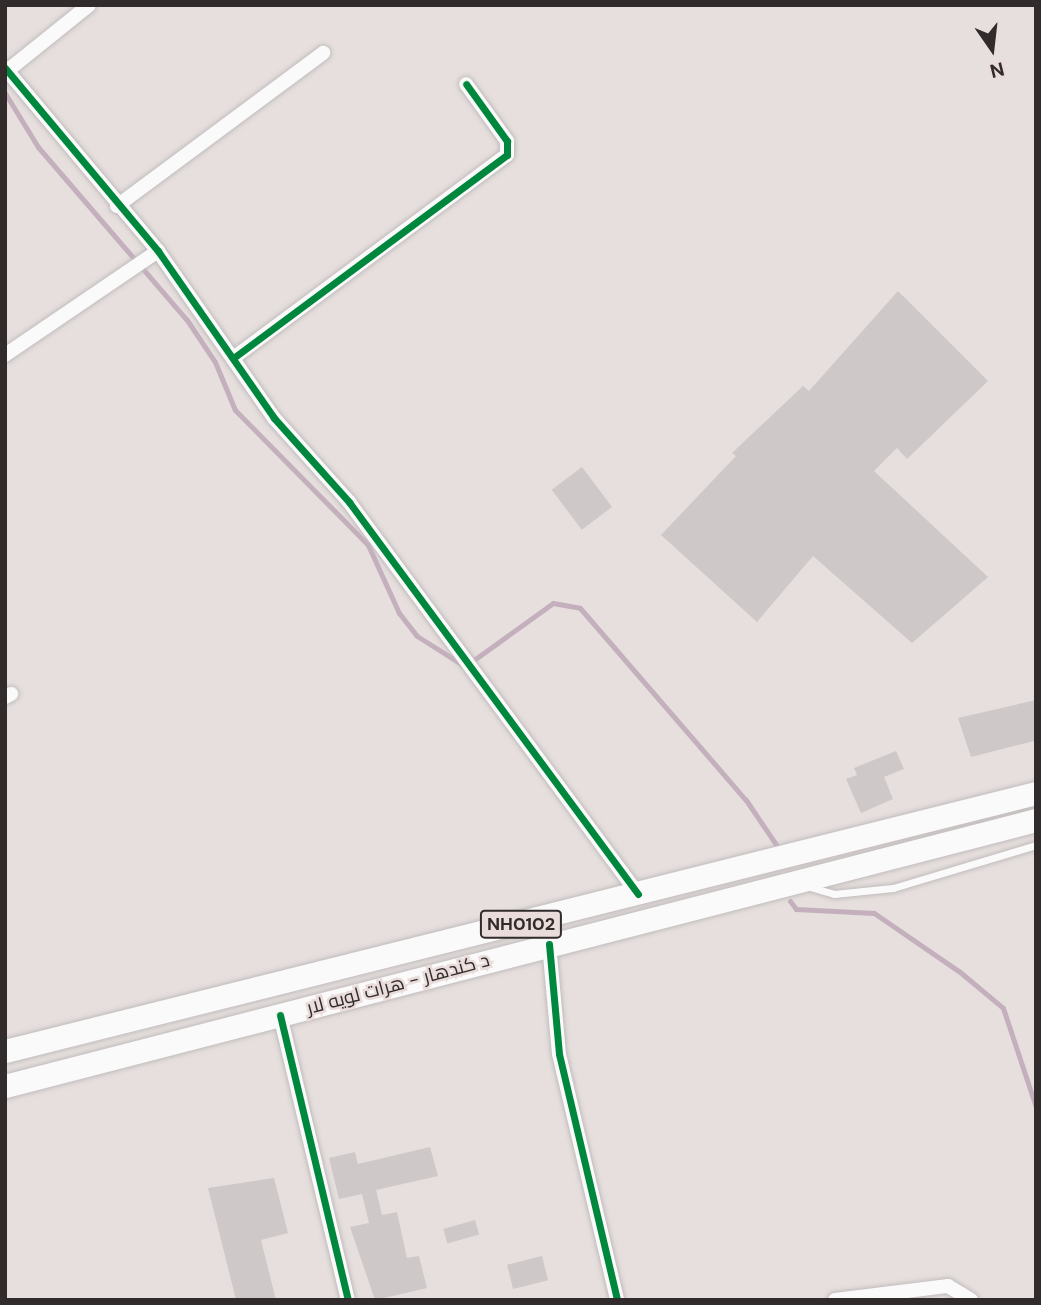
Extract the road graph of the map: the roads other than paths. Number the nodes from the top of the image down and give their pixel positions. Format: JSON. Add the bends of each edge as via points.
{"nodes":[{"id":1,"x":89,"y":5,"type":"edge"},
{"id":2,"x":324,"y":53,"type":"dead end"},
{"id":3,"x":6,"y":69,"type":"edge"},
{"id":4,"x":466,"y":84,"type":"dead end"},
{"id":5,"x":117,"y":206,"type":"junction"},
{"id":6,"x":148,"y":258,"type":"junction"},
{"id":7,"x":5,"y":355,"type":"edge"},
{"id":8,"x":236,"y":356,"type":"junction"},
{"id":9,"x":1036,"y":793,"type":"edge"},
{"id":10,"x":1036,"y":820,"type":"edge"},
{"id":11,"x":1036,"y":845,"type":"edge"},
{"id":12,"x":793,"y":881,"type":"junction"},
{"id":13,"x":638,"y":894,"type":"junction"},
{"id":14,"x":643,"y":919,"type":"junction"},
{"id":15,"x":549,"y":944,"type":"junction"},
{"id":16,"x":174,"y":1010,"type":"junction"},
{"id":17,"x":280,"y":1015,"type":"junction"},
{"id":18,"x":184,"y":1040,"type":"junction"},
{"id":19,"x":5,"y":1051,"type":"edge"},
{"id":20,"x":5,"y":1086,"type":"edge"},
{"id":21,"x":348,"y":1300,"type":"edge"},
{"id":22,"x":618,"y":1300,"type":"edge"},
{"id":23,"x":835,"y":1300,"type":"edge"},
{"id":24,"x":971,"y":1300,"type":"edge"}],
"edges":[{"from":1,"to":3,"type":"street"},
{"from":2,"to":5,"type":"street"},
{"from":3,"to":5,"type":"street"},
{"from":4,"to":8,"type":"street","via":[[507,141],[507,155]]},
{"from":5,"to":6,"type":"street"},
{"from":6,"to":7,"type":"street"},
{"from":6,"to":8,"type":"street"},
{"from":8,"to":13,"type":"street","via":[[274,418],[349,502]]},
{"from":9,"to":13,"type":"highway","name":"د کندهار - هرات لويه لار","number":"NH0102"},
{"from":10,"to":12,"type":"highway","name":"د کندهار - هرات لويه لار","number":"NH0102"},
{"from":11,"to":12,"type":"lane","via":[[893,888],[834,894]]},
{"from":12,"to":14,"type":"highway","name":"د کندهار - هرات لويه لار","number":"NH0102"},
{"from":13,"to":14,"type":"highway"},
{"from":13,"to":16,"type":"highway","name":"د کندهار - هرات لويه لار","number":"NH0102"},
{"from":14,"to":15,"type":"highway","name":"د کندهار - هرات لويه لار","number":"NH0102"},
{"from":15,"to":17,"type":"highway","name":"د کندهار - هرات لويه لار","number":"NH0102"},
{"from":15,"to":22,"type":"street","via":[[559,1054]]},
{"from":16,"to":18,"type":"highway"},
{"from":16,"to":19,"type":"highway","name":"د کندهار - هرات لويه لار","number":"NH0102"},
{"from":17,"to":18,"type":"highway","name":"د کندهار - هرات لويه لار","number":"NH0102"},
{"from":17,"to":21,"type":"street"},
{"from":18,"to":20,"type":"highway","name":"د کندهار - هرات لويه لار","number":"NH0102"},
{"from":23,"to":24,"type":"street","via":[[948,1286]]}]}
